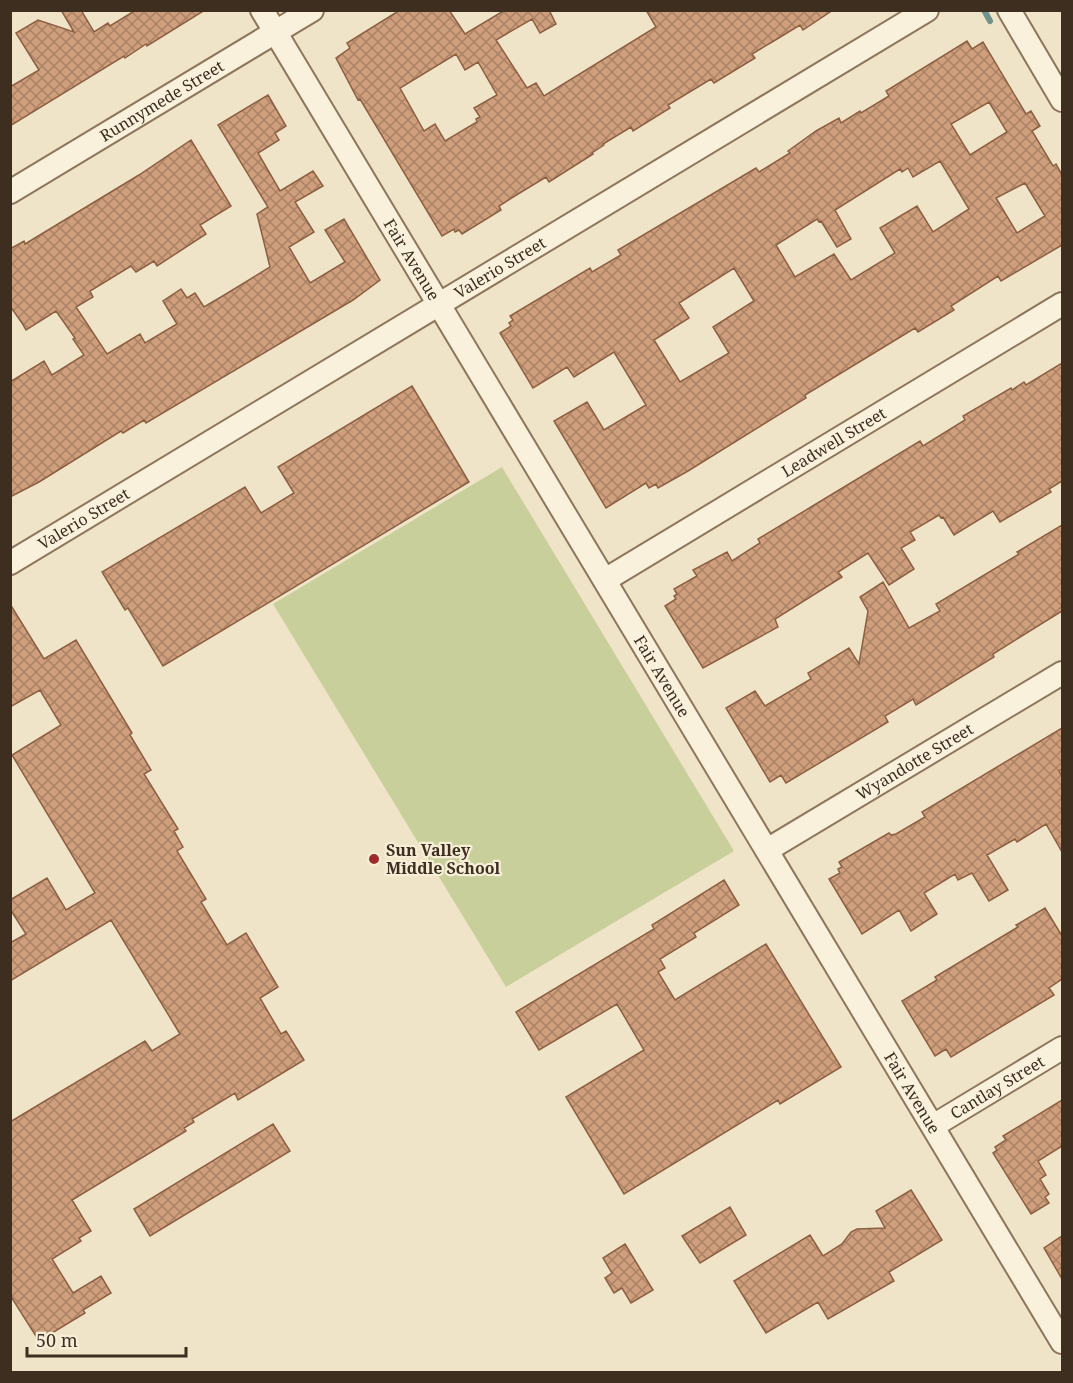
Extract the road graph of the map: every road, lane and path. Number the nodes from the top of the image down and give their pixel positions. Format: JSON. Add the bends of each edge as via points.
{"nodes":[{"id":1,"x":262,"y":10,"type":"edge"},
{"id":2,"x":312,"y":10,"type":"edge"},
{"id":3,"x":927,"y":10,"type":"edge"},
{"id":4,"x":1009,"y":10,"type":"edge"},
{"id":5,"x":275,"y":33,"type":"junction"},
{"id":6,"x":1062,"y":100,"type":"edge"},
{"id":7,"x":10,"y":192,"type":"edge"},
{"id":8,"x":1062,"y":304,"type":"edge"},
{"id":9,"x":440,"y":305,"type":"junction"},
{"id":10,"x":10,"y":563,"type":"edge"},
{"id":11,"x":605,"y":580,"type":"junction"},
{"id":12,"x":1062,"y":673,"type":"edge"},
{"id":13,"x":767,"y":850,"type":"junction"},
{"id":14,"x":1062,"y":1048,"type":"edge"},
{"id":15,"x":933,"y":1126,"type":"junction"},
{"id":16,"x":1062,"y":1342,"type":"edge"}],
"edges":[{"from":1,"to":5,"type":"street","name":"Fair Avenue"},
{"from":2,"to":5,"type":"street","name":"Runnymede Street"},
{"from":3,"to":9,"type":"street","name":"Valerio Street"},
{"from":4,"to":6,"type":"street"},
{"from":5,"to":7,"type":"street","name":"Runnymede Street"},
{"from":5,"to":9,"type":"street","name":"Fair Avenue"},
{"from":8,"to":11,"type":"street","name":"Leadwell Street"},
{"from":9,"to":10,"type":"street","name":"Valerio Street"},
{"from":9,"to":11,"type":"street","name":"Fair Avenue"},
{"from":11,"to":13,"type":"street","name":"Fair Avenue"},
{"from":12,"to":13,"type":"street","name":"Wyandotte Street"},
{"from":13,"to":15,"type":"street","name":"Fair Avenue"},
{"from":14,"to":15,"type":"street","name":"Cantlay Street"},
{"from":15,"to":16,"type":"street","name":"Fair Avenue"}]}
